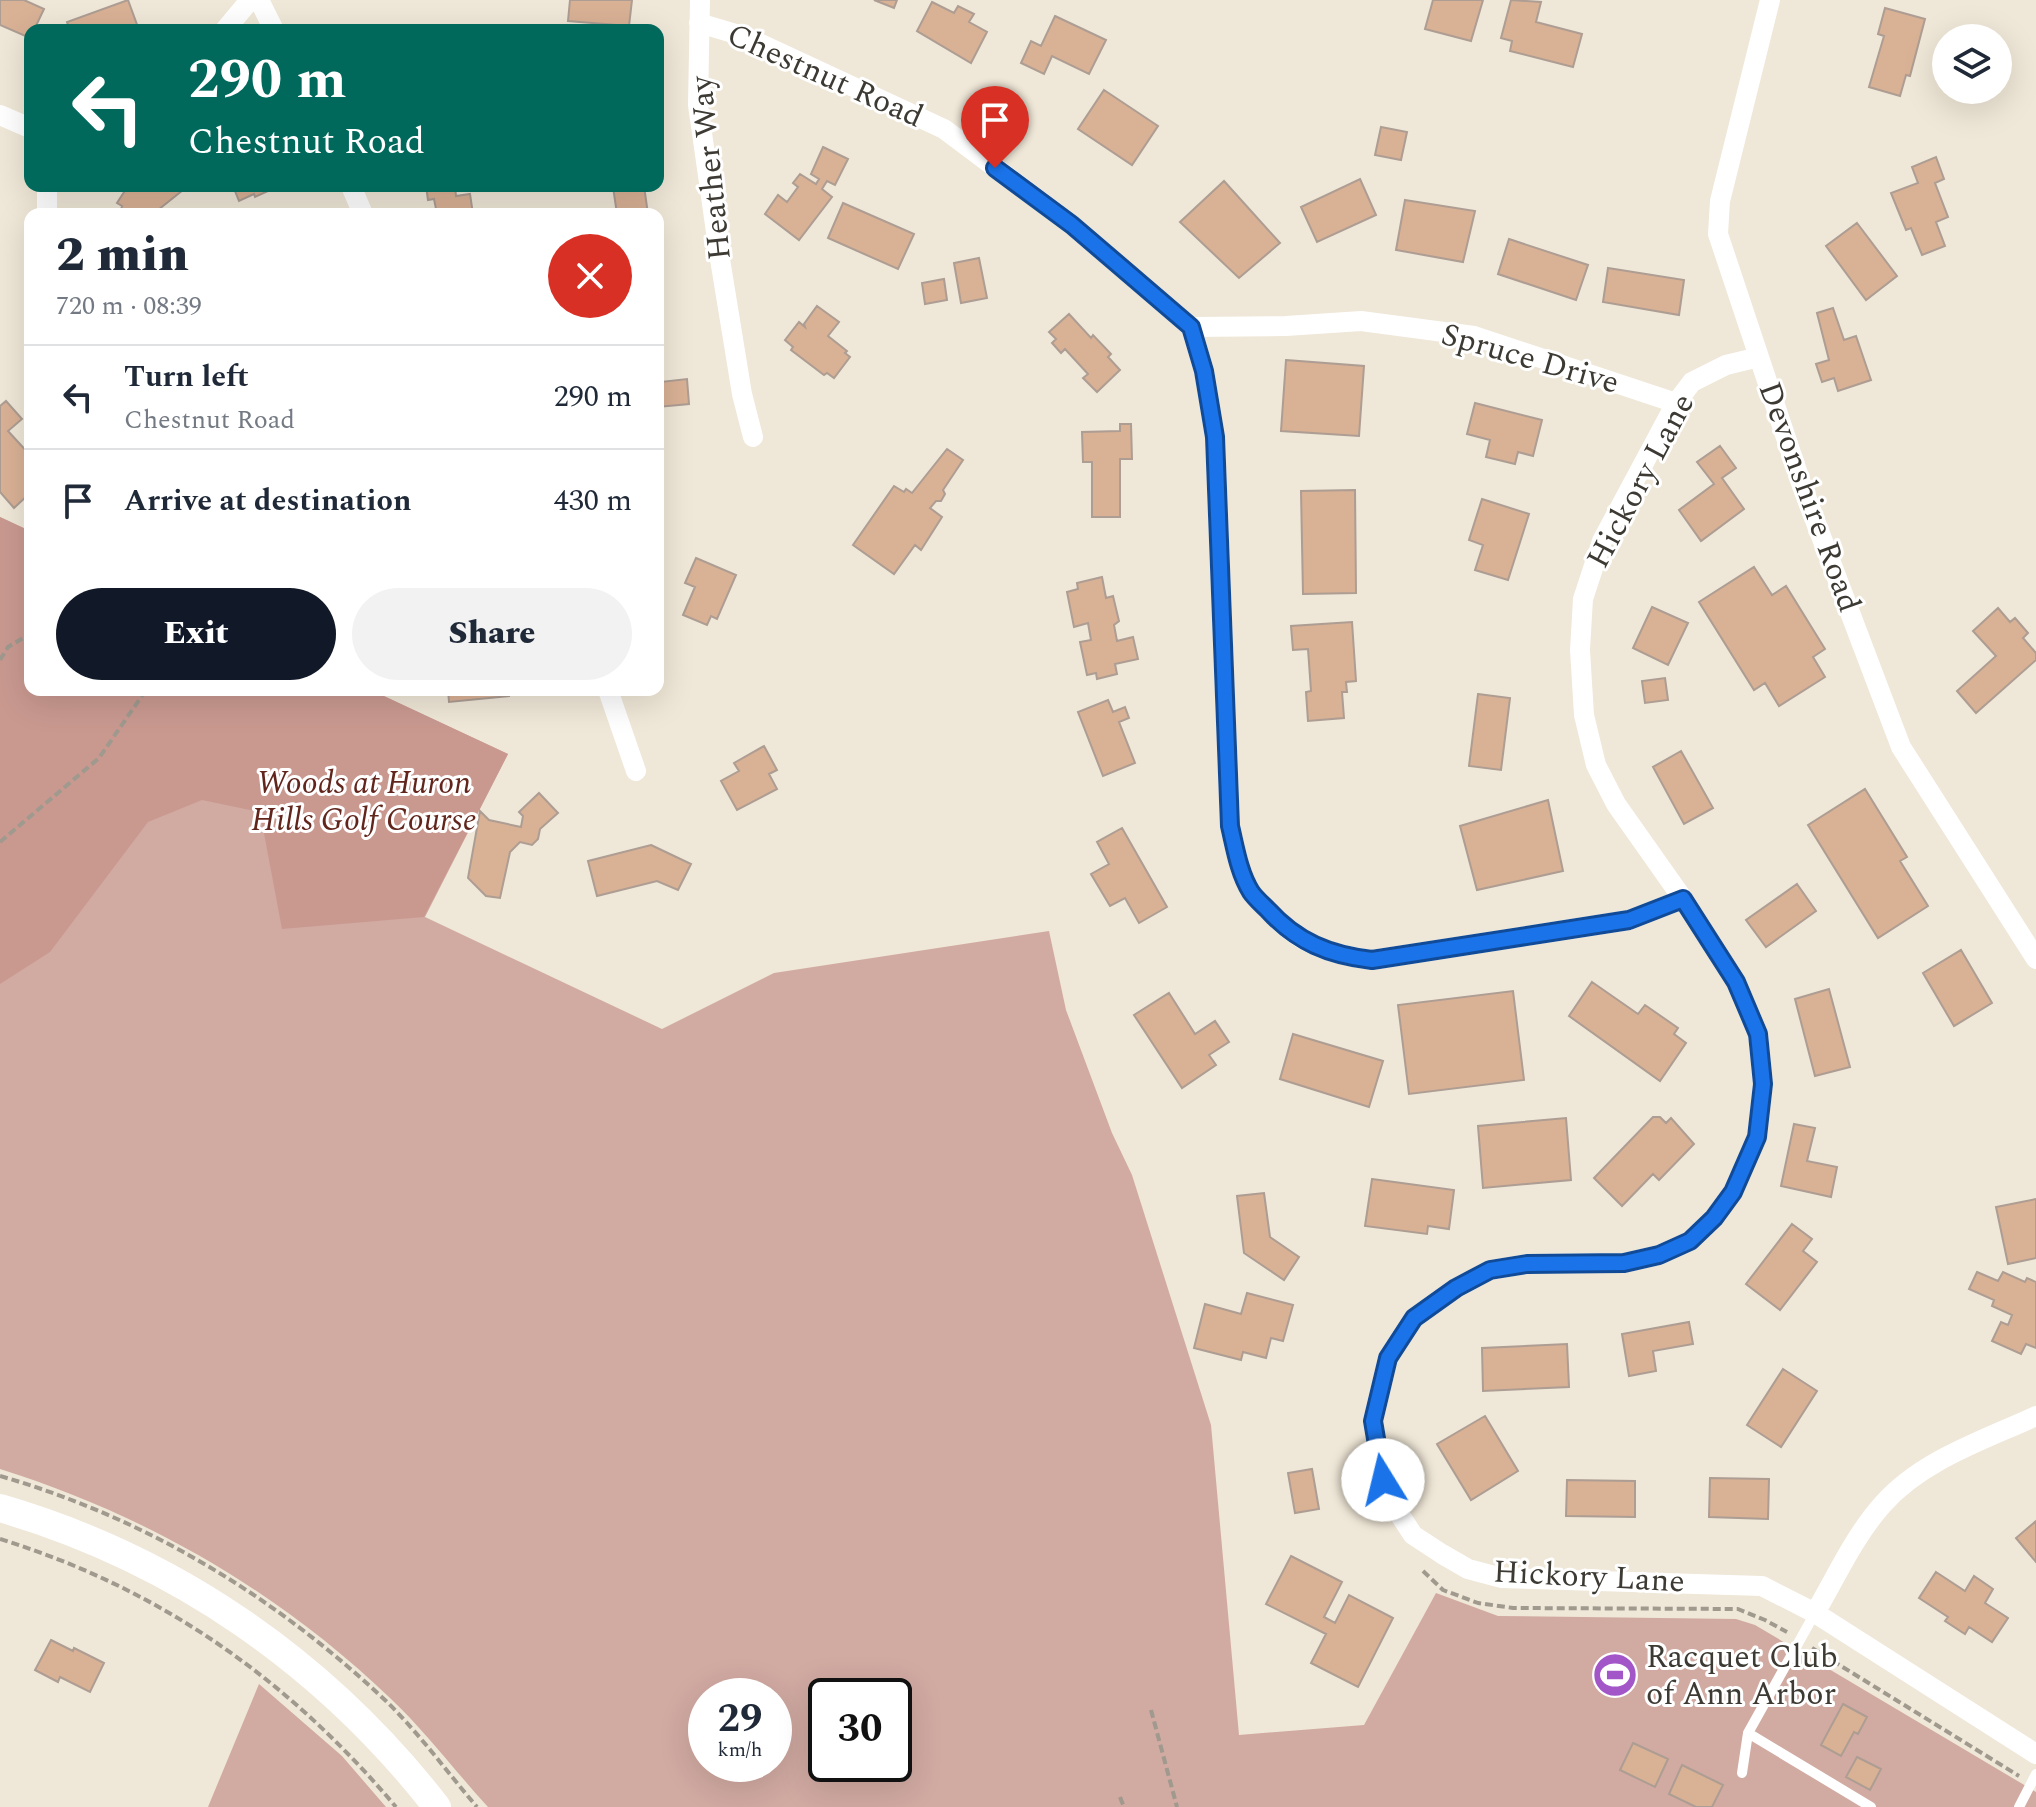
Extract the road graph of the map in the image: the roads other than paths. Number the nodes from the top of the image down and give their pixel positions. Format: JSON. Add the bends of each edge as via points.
{"nodes":[{"id":1,"x":250,"y":0,"type":"edge"},
{"id":2,"x":259,"y":0,"type":"edge"},
{"id":3,"x":700,"y":0,"type":"edge"},
{"id":4,"x":1770,"y":0,"type":"edge"},
{"id":5,"x":699,"y":23,"type":"junction"},
{"id":6,"x":230,"y":24,"type":"edge"},
{"id":7,"x":271,"y":24,"type":"edge"},
{"id":8,"x":0,"y":115,"type":"edge"},
{"id":9,"x":24,"y":125,"type":"edge"},
{"id":10,"x":1191,"y":327,"type":"junction"},
{"id":11,"x":1759,"y":357,"type":"junction"},
{"id":12,"x":1676,"y":403,"type":"junction"},
{"id":13,"x":753,"y":437,"type":"dead end"},
{"id":14,"x":610,"y":696,"type":"edge"},
{"id":15,"x":636,"y":771,"type":"dead end"},
{"id":16,"x":1683,"y":899,"type":"junction"},
{"id":17,"x":2036,"y":959,"type":"edge"},
{"id":18,"x":2036,"y":1416,"type":"edge"},
{"id":19,"x":0,"y":1508,"type":"edge"},
{"id":20,"x":1815,"y":1613,"type":"junction"},
{"id":21,"x":1748,"y":1733,"type":"junction"},
{"id":22,"x":2036,"y":1754,"type":"edge"},
{"id":23,"x":1742,"y":1773,"type":"dead end"},
{"id":24,"x":2036,"y":1774,"type":"edge"},
{"id":25,"x":437,"y":1807,"type":"edge"},
{"id":26,"x":1871,"y":1807,"type":"edge"},
{"id":27,"x":2019,"y":1807,"type":"edge"}],
"edges":[{"from":1,"to":6,"type":"street"},
{"from":2,"to":7,"type":"street"},
{"from":3,"to":5,"type":"street","name":"Heather Way"},
{"from":4,"to":11,"type":"street","name":"Devonshire Road","via":[[1720,201],[1718,234]]},
{"from":5,"to":10,"type":"street","name":"Chestnut Road","via":[[746,37],[944,129],[1072,225]]},
{"from":5,"to":13,"type":"street","name":"Heather Way","via":[[698,105]]},
{"from":8,"to":9,"type":"street"},
{"from":10,"to":12,"type":"street","name":"Spruce Drive","via":[[1361,321],[1474,336]]},
{"from":10,"to":16,"type":"street","via":[[1215,437],[1230,826],[1250,891],[1277,920],[1313,946],[1372,960],[1629,920]]},
{"from":11,"to":12,"type":"street","name":"Hickory Lane","via":[[1726,365],[1692,382]]},
{"from":11,"to":17,"type":"street","name":"Devonshire Road","via":[[1901,747]]},
{"from":12,"to":16,"type":"street","name":"Hickory Lane","via":[[1602,541],[1583,599],[1580,650],[1584,715],[1596,765],[1616,804]]},
{"from":14,"to":15,"type":"street"},
{"from":16,"to":20,"type":"street","name":"Hickory Lane","via":[[1736,982],[1758,1034],[1763,1084],[1757,1137],[1733,1192],[1690,1241],[1659,1255],[1624,1263],[1527,1264],[1490,1270],[1414,1318],[1388,1358],[1373,1421],[1383,1480],[1413,1535],[1468,1569],[1502,1578],[1762,1586]]},
{"from":18,"to":20,"type":"street","via":[[1938,1462],[1903,1485],[1882,1504]]},
{"from":19,"to":25,"type":"main road","via":[[117,1549],[242,1621],[343,1702]]},
{"from":20,"to":21,"type":"lane"},
{"from":20,"to":22,"type":"street","name":"Hickory Lane"},
{"from":21,"to":23,"type":"lane"},
{"from":21,"to":26,"type":"lane"},
{"from":24,"to":27,"type":"lane"}]}
